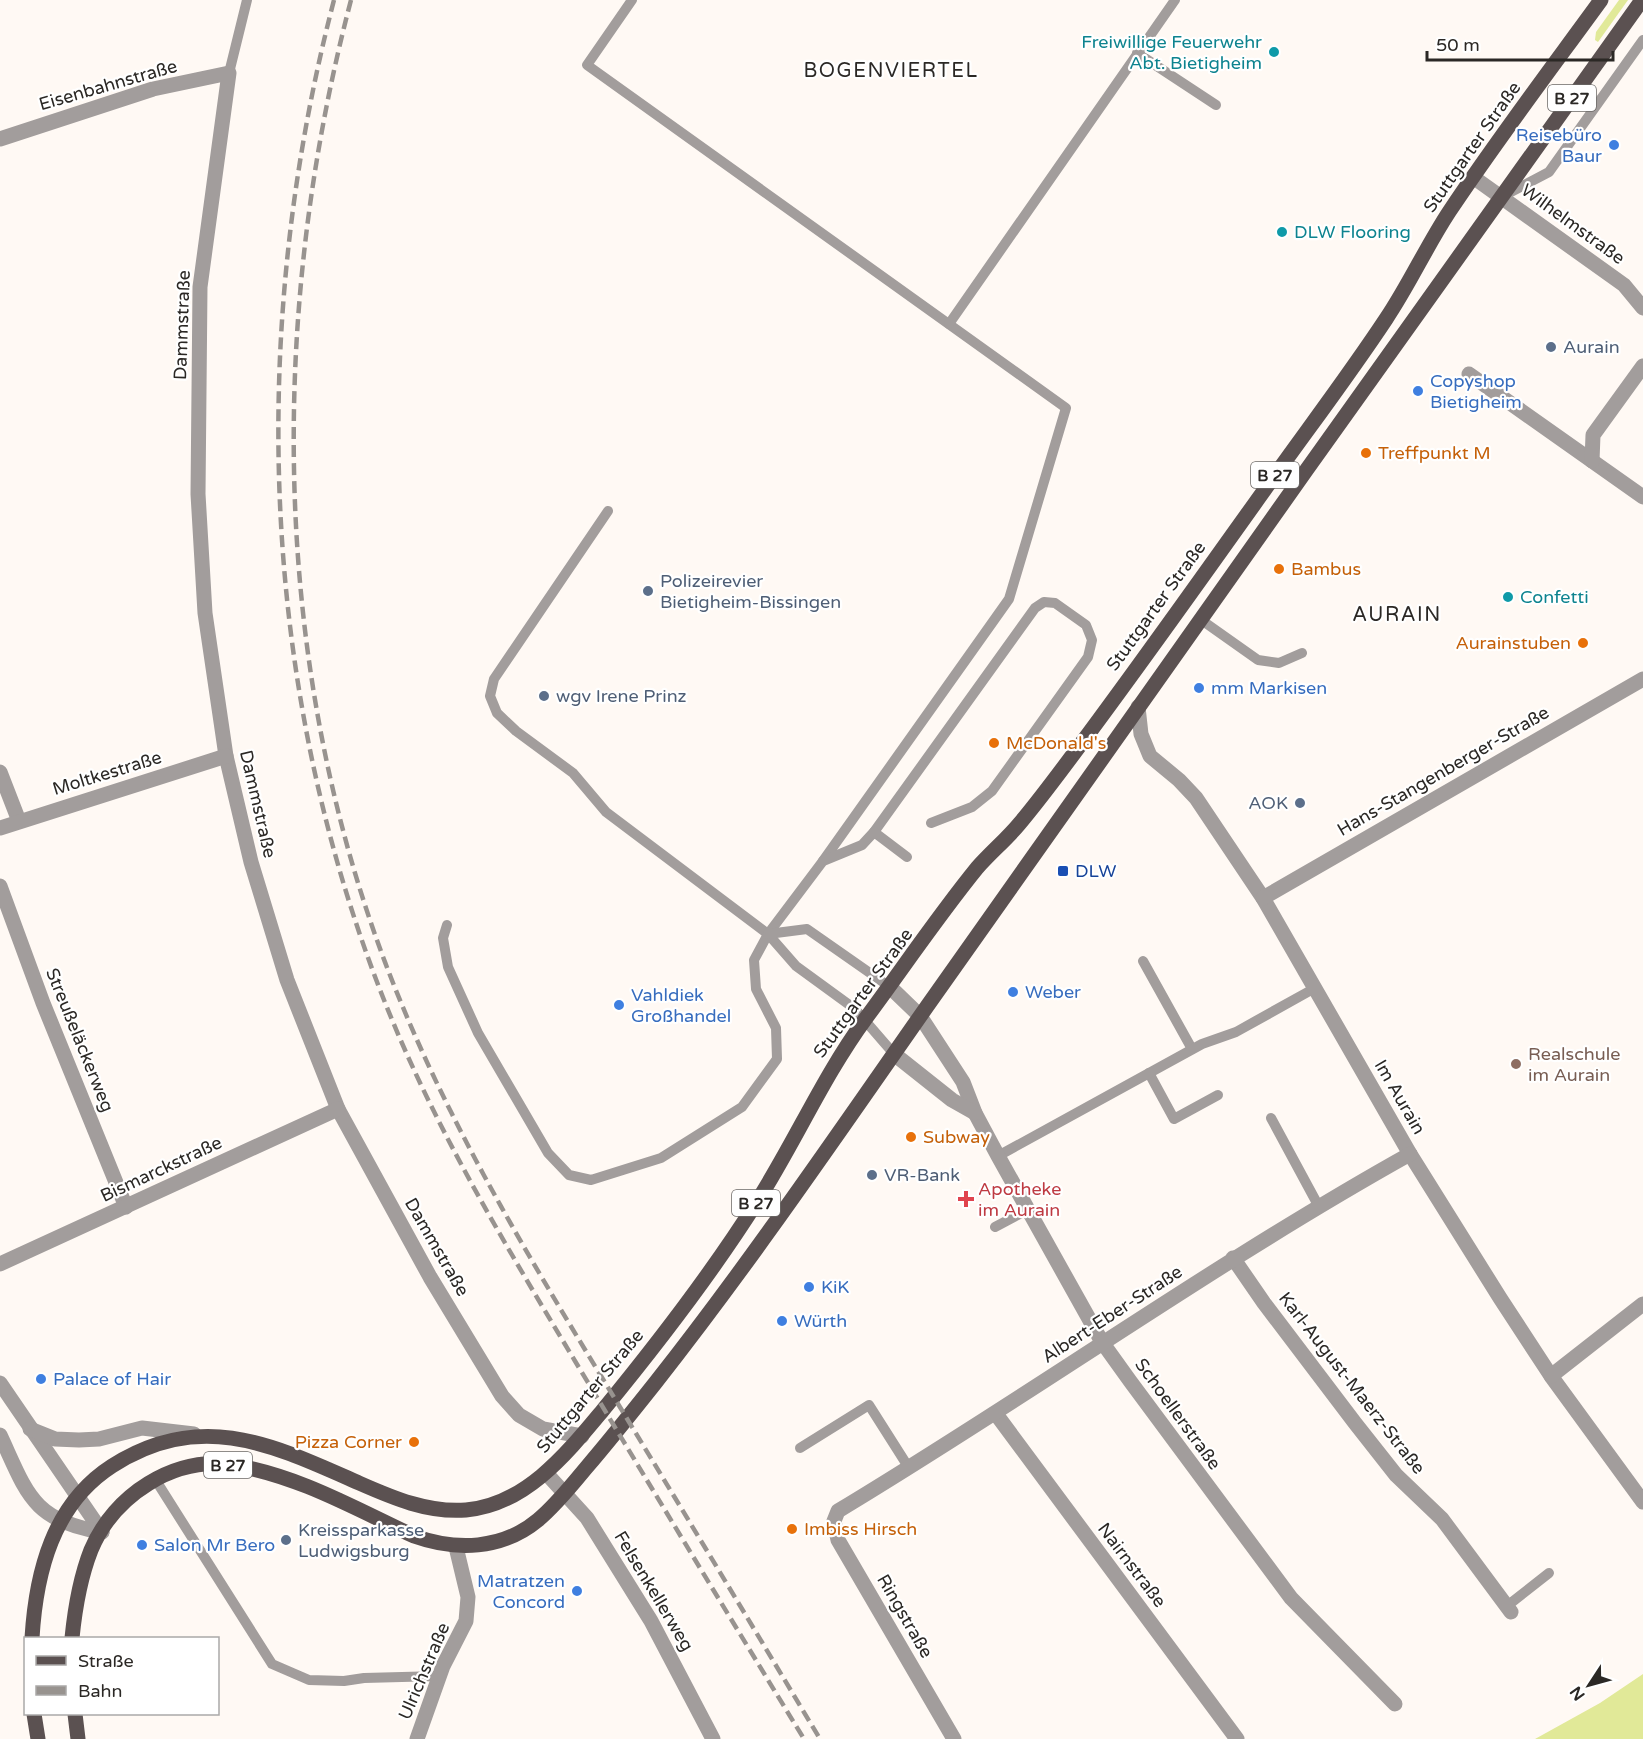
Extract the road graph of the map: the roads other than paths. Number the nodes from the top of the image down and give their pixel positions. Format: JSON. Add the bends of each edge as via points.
{"nodes":[{"id":1,"x":247,"y":0,"type":"edge"},
{"id":2,"x":632,"y":0,"type":"edge"},
{"id":3,"x":1174,"y":0,"type":"edge"},
{"id":4,"x":1601,"y":0,"type":"edge"},
{"id":5,"x":1642,"y":0,"type":"edge"},
{"id":6,"x":1643,"y":40,"type":"edge"},
{"id":7,"x":1137,"y":53,"type":"junction"},
{"id":8,"x":229,"y":73,"type":"junction"},
{"id":9,"x":1216,"y":105,"type":"dead end"},
{"id":10,"x":0,"y":140,"type":"edge"},
{"id":11,"x":1473,"y":177,"type":"junction"},
{"id":12,"x":1502,"y":196,"type":"junction"},
{"id":13,"x":1643,"y":308,"type":"edge"},
{"id":14,"x":949,"y":324,"type":"junction"},
{"id":15,"x":1643,"y":366,"type":"edge"},
{"id":16,"x":1469,"y":374,"type":"dead end"},
{"id":17,"x":1592,"y":461,"type":"junction"},
{"id":18,"x":1643,"y":497,"type":"edge"},
{"id":19,"x":608,"y":511,"type":"dead end"},
{"id":20,"x":1200,"y":619,"type":"junction"},
{"id":21,"x":1302,"y":653,"type":"dead end"},
{"id":22,"x":1643,"y":679,"type":"edge"},
{"id":23,"x":1138,"y":707,"type":"junction"},
{"id":24,"x":226,"y":756,"type":"junction"},
{"id":25,"x":0,"y":772,"type":"edge"},
{"id":26,"x":19,"y":821,"type":"junction"},
{"id":27,"x":931,"y":823,"type":"dead end"},
{"id":28,"x":0,"y":828,"type":"edge"},
{"id":29,"x":874,"y":832,"type":"junction"},
{"id":30,"x":907,"y":856,"type":"dead end"},
{"id":31,"x":823,"y":861,"type":"junction"},
{"id":32,"x":0,"y":886,"type":"edge"},
{"id":33,"x":1263,"y":898,"type":"junction"},
{"id":34,"x":447,"y":925,"type":"dead end"},
{"id":35,"x":768,"y":934,"type":"junction"},
{"id":36,"x":1143,"y":962,"type":"dead end"},
{"id":37,"x":890,"y":987,"type":"junction"},
{"id":38,"x":1315,"y":988,"type":"junction"},
{"id":39,"x":920,"y":1016,"type":"junction"},
{"id":40,"x":866,"y":1019,"type":"junction"},
{"id":41,"x":1192,"y":1049,"type":"junction"},
{"id":42,"x":894,"y":1054,"type":"junction"},
{"id":43,"x":1153,"y":1071,"type":"junction"},
{"id":44,"x":1218,"y":1095,"type":"dead end"},
{"id":45,"x":338,"y":1109,"type":"junction"},
{"id":46,"x":975,"y":1113,"type":"junction"},
{"id":47,"x":1271,"y":1118,"type":"dead end"},
{"id":48,"x":1410,"y":1154,"type":"junction"},
{"id":49,"x":998,"y":1156,"type":"junction"},
{"id":50,"x":1318,"y":1205,"type":"junction"},
{"id":51,"x":126,"y":1207,"type":"junction"},
{"id":52,"x":1029,"y":1209,"type":"junction"},
{"id":53,"x":995,"y":1227,"type":"dead end"},
{"id":54,"x":1233,"y":1258,"type":"junction"},
{"id":55,"x":0,"y":1264,"type":"edge"},
{"id":56,"x":1643,"y":1304,"type":"edge"},
{"id":57,"x":1102,"y":1342,"type":"junction"},
{"id":58,"x":1551,"y":1376,"type":"junction"},
{"id":59,"x":0,"y":1383,"type":"edge"},
{"id":60,"x":996,"y":1414,"type":"junction"},
{"id":61,"x":30,"y":1429,"type":"junction"},
{"id":62,"x":0,"y":1435,"type":"edge"},
{"id":63,"x":199,"y":1435,"type":"junction"},
{"id":64,"x":582,"y":1436,"type":"junction"},
{"id":65,"x":800,"y":1448,"type":"dead end"},
{"id":66,"x":909,"y":1468,"type":"junction"},
{"id":67,"x":546,"y":1473,"type":"junction"},
{"id":68,"x":155,"y":1479,"type":"junction"},
{"id":69,"x":565,"y":1492,"type":"junction"},
{"id":70,"x":77,"y":1495,"type":"junction"},
{"id":71,"x":1643,"y":1502,"type":"edge"},
{"id":72,"x":838,"y":1511,"type":"joint"},
{"id":73,"x":59,"y":1521,"type":"junction"},
{"id":74,"x":102,"y":1532,"type":"junction"},
{"id":75,"x":456,"y":1547,"type":"junction"},
{"id":76,"x":1549,"y":1573,"type":"dead end"},
{"id":77,"x":1509,"y":1609,"type":"joint"},
{"id":78,"x":32,"y":1637,"type":"edge"},
{"id":79,"x":72,"y":1637,"type":"edge"},
{"id":80,"x":440,"y":1676,"type":"junction"},
{"id":81,"x":1395,"y":1704,"type":"dead end"},
{"id":82,"x":34,"y":1715,"type":"edge"},
{"id":83,"x":75,"y":1715,"type":"edge"},
{"id":84,"x":38,"y":1739,"type":"edge"},
{"id":85,"x":78,"y":1739,"type":"edge"},
{"id":86,"x":417,"y":1739,"type":"edge"},
{"id":87,"x":713,"y":1739,"type":"edge"},
{"id":88,"x":954,"y":1739,"type":"edge"},
{"id":89,"x":1237,"y":1739,"type":"edge"}],
"edges":[{"from":1,"to":8,"type":"lane"},
{"from":2,"to":14,"type":"lane","via":[[587,65]]},
{"from":3,"to":7,"type":"lane"},
{"from":4,"to":11,"type":"main road","name":"Stuttgarter Straße","number":"B 27"},
{"from":5,"to":12,"type":"main road","number":"B 27"},
{"from":6,"to":12,"type":"lane","via":[[1549,172]]},
{"from":7,"to":9,"type":"lane"},
{"from":7,"to":14,"type":"lane"},
{"from":8,"to":10,"type":"street","name":"Eisenbahnstraße","via":[[153,89]]},
{"from":8,"to":24,"type":"street","name":"Dammstraße","via":[[201,287],[198,482],[205,613]]},
{"from":11,"to":12,"type":"street","name":"Wilhelmstraße"},
{"from":11,"to":37,"type":"main road","name":"Stuttgarter Straße","number":"B 27","via":[[1388,316],[1234,532],[1065,766],[1018,825],[976,869]]},
{"from":12,"to":13,"type":"street","name":"Wilhelmstraße","via":[[1624,285]]},
{"from":12,"to":20,"type":"main road","number":"B 27"},
{"from":14,"to":31,"type":"lane","via":[[1066,408],[1009,599]]},
{"from":15,"to":17,"type":"street","via":[[1593,435]]},
{"from":16,"to":17,"type":"street"},
{"from":17,"to":18,"type":"street"},
{"from":19,"to":35,"type":"lane","via":[[499,670],[490,696],[497,713],[573,773],[606,812]]},
{"from":20,"to":21,"type":"lane","via":[[1257,660],[1279,663]]},
{"from":20,"to":23,"type":"main road","number":"B 27"},
{"from":22,"to":33,"type":"street","name":"Hans-Stangenberger-Straße"},
{"from":23,"to":33,"type":"street","name":"Im Aurain","via":[[1141,734],[1150,756],[1196,798]]},
{"from":23,"to":39,"type":"main road","number":"B 27"},
{"from":24,"to":26,"type":"street","name":"Moltkestraße"},
{"from":24,"to":45,"type":"street","name":"Dammstraße","via":[[251,862],[287,980]]},
{"from":25,"to":26,"type":"street"},
{"from":26,"to":28,"type":"street","name":"Moltkestraße"},
{"from":27,"to":29,"type":"lane","via":[[972,807],[992,791],[1088,657],[1092,640],[1086,625],[1054,603],[1044,602],[1035,608]]},
{"from":29,"to":30,"type":"lane"},
{"from":29,"to":31,"type":"lane","via":[[862,845]]},
{"from":31,"to":35,"type":"lane"},
{"from":32,"to":51,"type":"street","name":"Streußeläckerweg"},
{"from":33,"to":38,"type":"street","name":"Im Aurain"},
{"from":34,"to":35,"type":"lane","via":[[443,938],[448,967],[478,1033],[548,1153],[569,1175],[591,1180],[661,1158],[742,1107],[770,1069],[777,1059],[776,1028],[756,989],[754,960]]},
{"from":35,"to":37,"type":"lane","via":[[807,929]]},
{"from":35,"to":40,"type":"lane","via":[[796,966]]},
{"from":36,"to":41,"type":"lane"},
{"from":37,"to":39,"type":"street","name":"Schoellerstraße"},
{"from":37,"to":40,"type":"main road","name":"Stuttgarter Straße","number":"B 27"},
{"from":38,"to":41,"type":"lane","via":[[1236,1032]]},
{"from":38,"to":48,"type":"street","name":"Im Aurain"},
{"from":39,"to":42,"type":"main road","number":"B 27"},
{"from":39,"to":46,"type":"street","name":"Schoellerstraße","via":[[963,1083]]},
{"from":40,"to":42,"type":"lane"},
{"from":40,"to":64,"type":"main road","name":"Stuttgarter Straße","number":"B 27","via":[[821,1087],[759,1198],[666,1331]]},
{"from":41,"to":43,"type":"lane"},
{"from":42,"to":46,"type":"street","via":[[952,1100]]},
{"from":42,"to":69,"type":"main road","number":"B 27","via":[[712,1311]]},
{"from":43,"to":44,"type":"lane","via":[[1174,1119]]},
{"from":43,"to":49,"type":"lane"},
{"from":45,"to":51,"type":"street","name":"Bismarckstraße"},
{"from":45,"to":64,"type":"street","name":"Dammstraße","via":[[430,1277],[502,1395],[519,1415],[543,1429]]},
{"from":46,"to":49,"type":"street","name":"Schoellerstraße"},
{"from":47,"to":50,"type":"lane"},
{"from":48,"to":50,"type":"street","name":"Albert-Eber-Straße"},
{"from":48,"to":58,"type":"street","name":"Im Aurain"},
{"from":49,"to":52,"type":"street","name":"Schoellerstraße"},
{"from":50,"to":54,"type":"street","name":"Albert-Eber-Straße"},
{"from":51,"to":55,"type":"street","name":"Bismarckstraße"},
{"from":52,"to":53,"type":"lane"},
{"from":52,"to":57,"type":"street","name":"Schoellerstraße"},
{"from":54,"to":57,"type":"street","name":"Albert-Eber-Straße"},
{"from":54,"to":77,"type":"street","name":"Karl-August-Maerz-Straße","via":[[1361,1432],[1395,1475],[1442,1519]]},
{"from":56,"to":58,"type":"street"},
{"from":57,"to":60,"type":"street","name":"Albert-Eber-Straße"},
{"from":57,"to":81,"type":"street","name":"Schoellerstraße","via":[[1291,1598]]},
{"from":58,"to":71,"type":"street","name":"Im Aurain"},
{"from":59,"to":61,"type":"street"},
{"from":60,"to":66,"type":"street","name":"Albert-Eber-Straße"},
{"from":60,"to":89,"type":"street","name":"Nairnstraße"},
{"from":61,"to":63,"type":"street","via":[[55,1439],[80,1440],[142,1428]]},
{"from":61,"to":70,"type":"street"},
{"from":62,"to":73,"type":"street","via":[[29,1495],[39,1508]]},
{"from":63,"to":67,"type":"main road","name":"Stuttgarter Straße","number":"B 27","via":[[226,1435],[273,1448],[394,1498],[446,1510],[490,1506]]},
{"from":63,"to":70,"type":"main road","name":"Stuttgarter Straße","number":"B 27","via":[[169,1440],[125,1458]]},
{"from":64,"to":67,"type":"main road","name":"Stuttgarter Straße","number":"B 27"},
{"from":65,"to":66,"type":"lane","via":[[869,1406]]},
{"from":66,"to":72,"type":"street","name":"Albert-Eber-Straße"},
{"from":67,"to":69,"type":"street","name":"Felsenkellerweg"},
{"from":68,"to":74,"type":"main road","number":"B 27","via":[[124,1502]]},
{"from":68,"to":75,"type":"main road","number":"B 27","via":[[208,1464],[258,1470],[301,1484],[414,1536]]},
{"from":68,"to":80,"type":"lane","via":[[272,1664],[309,1680]]},
{"from":69,"to":75,"type":"main road","number":"B 27","via":[[542,1517],[522,1531],[483,1545]]},
{"from":69,"to":87,"type":"street","name":"Felsenkellerweg","via":[[587,1518],[651,1621]]},
{"from":70,"to":73,"type":"main road","name":"Stuttgarter Straße","number":"B 27"},
{"from":70,"to":74,"type":"street"},
{"from":72,"to":88,"type":"street","name":"Ringstraße","via":[[834,1521],[838,1540]]},
{"from":73,"to":74,"type":"street"},
{"from":73,"to":78,"type":"main road","name":"Stuttgarter Straße","number":"B 27","via":[[38,1591]]},
{"from":74,"to":79,"type":"main road","number":"B 27","via":[[83,1574]]},
{"from":75,"to":80,"type":"street","name":"Ulrichstraße","via":[[468,1596],[466,1621]]},
{"from":76,"to":77,"type":"lane"},
{"from":80,"to":86,"type":"street","name":"Ulrichstraße"},
{"from":82,"to":84,"type":"main road"},
{"from":83,"to":85,"type":"main road"}]}
